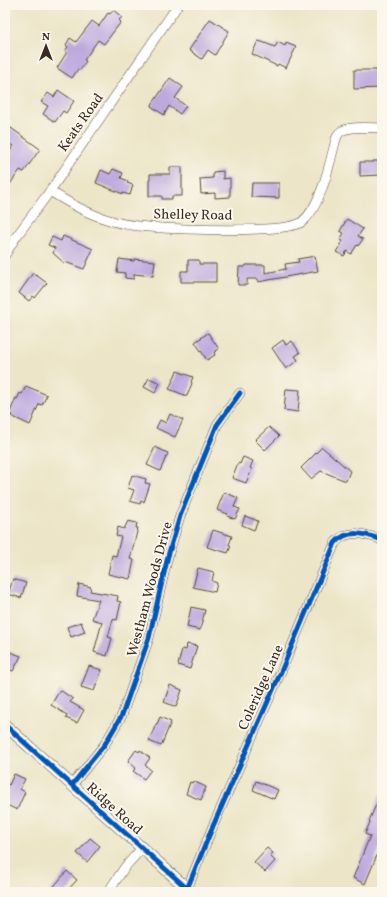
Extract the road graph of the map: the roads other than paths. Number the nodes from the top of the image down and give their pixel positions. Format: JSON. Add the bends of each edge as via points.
{"nodes":[{"id":1,"x":178,"y":5,"type":"edge"},
{"id":2,"x":382,"y":128,"type":"edge"},
{"id":3,"x":50,"y":191,"type":"junction"},
{"id":4,"x":5,"y":256,"type":"edge"},
{"id":5,"x":240,"y":393,"type":"dead end"},
{"id":6,"x":382,"y":540,"type":"edge"},
{"id":7,"x":5,"y":725,"type":"edge"},
{"id":8,"x":72,"y":785,"type":"junction"},
{"id":9,"x":142,"y":848,"type":"junction"},
{"id":10,"x":189,"y":890,"type":"edge"},
{"id":11,"x":108,"y":892,"type":"edge"}],
"edges":[{"from":1,"to":3,"type":"street","name":"Keats Road"},
{"from":2,"to":3,"type":"street","name":"Shelley Road","via":[[356,128],[340,133],[312,213],[298,224],[280,228],[147,227],[121,223],[90,213]]},
{"from":3,"to":4,"type":"street","name":"Keats Road"},
{"from":5,"to":8,"type":"street","name":"Westham Woods Drive","via":[[217,425],[180,516],[149,638],[122,715],[105,744]]},
{"from":6,"to":10,"type":"street","name":"Coleridge Lane","via":[[361,533],[352,533],[343,535],[335,542],[213,826]]},
{"from":7,"to":8,"type":"street","name":"Ridge Road"},
{"from":8,"to":9,"type":"street","name":"Ridge Road"},
{"from":9,"to":10,"type":"street","name":"Ridge Road"},
{"from":9,"to":11,"type":"street"}]}
